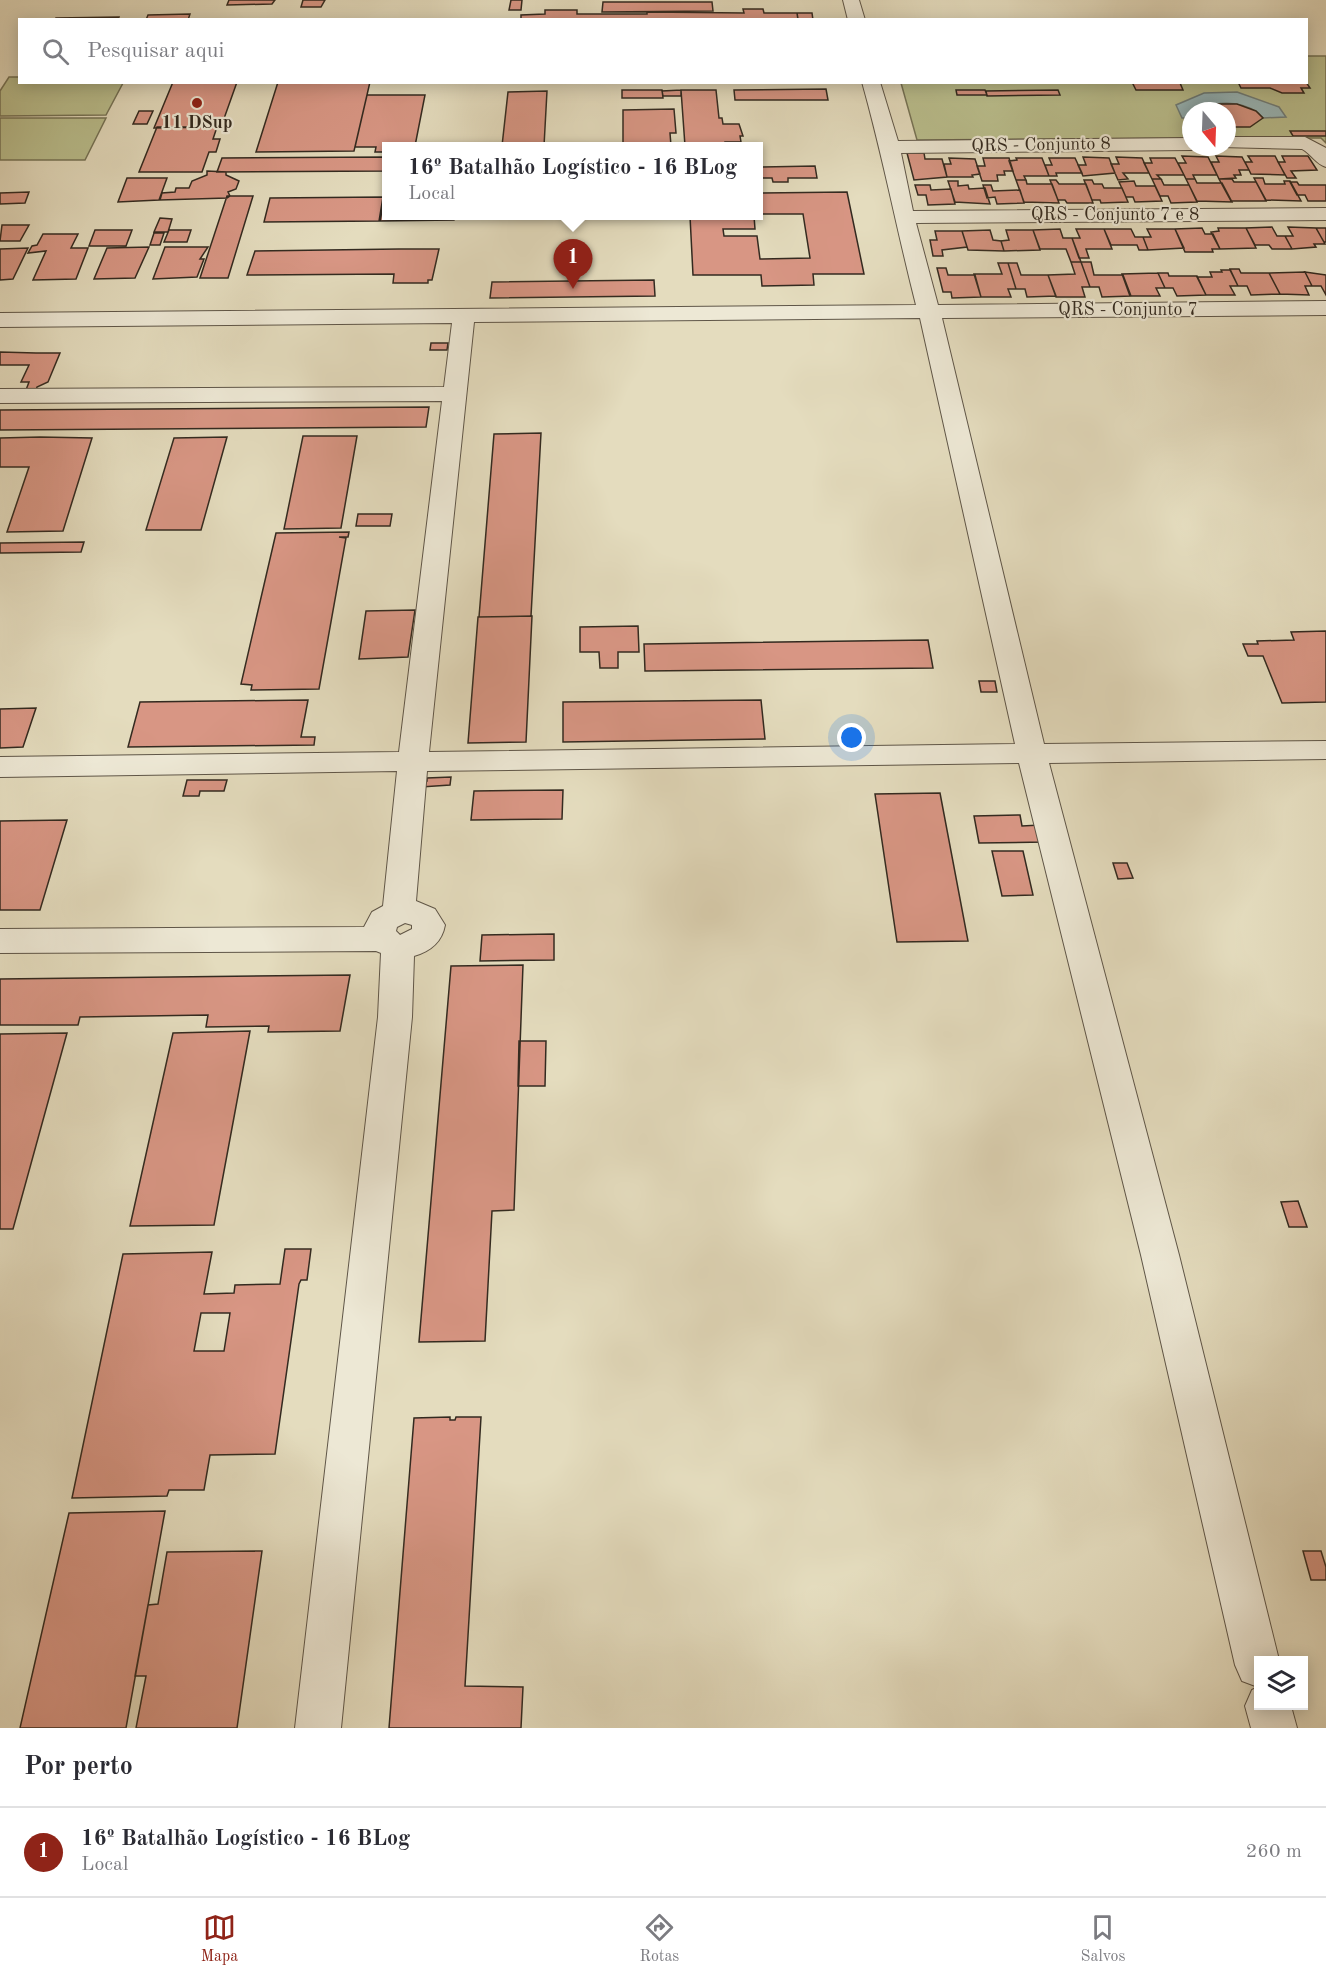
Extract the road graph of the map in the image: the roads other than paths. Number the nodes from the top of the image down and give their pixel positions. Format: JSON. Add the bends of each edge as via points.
{"nodes":[{"id":1,"x":851,"y":0,"type":"edge"},
{"id":2,"x":856,"y":18,"type":"edge"},
{"id":3,"x":872,"y":84,"type":"edge"},
{"id":4,"x":1236,"y":143,"type":"edge"},
{"id":5,"x":1182,"y":144,"type":"edge"},
{"id":6,"x":890,"y":147,"type":"junction"},
{"id":7,"x":1326,"y":161,"type":"edge"},
{"id":8,"x":1326,"y":213,"type":"edge"},
{"id":9,"x":904,"y":217,"type":"junction"},
{"id":10,"x":1326,"y":308,"type":"edge"},
{"id":11,"x":929,"y":311,"type":"junction"},
{"id":12,"x":464,"y":315,"type":"junction"},
{"id":13,"x":0,"y":320,"type":"edge"},
{"id":14,"x":455,"y":394,"type":"junction"},
{"id":15,"x":0,"y":396,"type":"edge"},
{"id":16,"x":1324,"y":749,"type":"edge"},
{"id":17,"x":1032,"y":755,"type":"junction"},
{"id":18,"x":413,"y":762,"type":"junction"},
{"id":19,"x":0,"y":767,"type":"edge"},
{"id":20,"x":393,"y":932,"type":"junction"},
{"id":21,"x":0,"y":941,"type":"edge"},
{"id":22,"x":1256,"y":1656,"type":"edge"},
{"id":23,"x":1269,"y":1710,"type":"edge"},
{"id":24,"x":318,"y":1728,"type":"edge"},
{"id":25,"x":1274,"y":1728,"type":"edge"}],
"edges":[{"from":1,"to":2,"type":"street"},
{"from":3,"to":6,"type":"street"},
{"from":4,"to":7,"type":"street","via":[[1305,143],[1317,149]]},
{"from":5,"to":6,"type":"street","name":"QRS - Conjunto 8"},
{"from":6,"to":9,"type":"street"},
{"from":8,"to":9,"type":"street","name":"QRS - Conjunto 7 e 8"},
{"from":9,"to":11,"type":"street"},
{"from":10,"to":11,"type":"street","name":"QRS - Conjunto 7"},
{"from":11,"to":12,"type":"street","name":"QRS - Conjunto 7"},
{"from":11,"to":17,"type":"street"},
{"from":12,"to":13,"type":"street","name":"QRS - Conjunto 7"},
{"from":12,"to":14,"type":"street"},
{"from":14,"to":15,"type":"street"},
{"from":14,"to":18,"type":"street"},
{"from":16,"to":17,"type":"street"},
{"from":17,"to":18,"type":"street"},
{"from":17,"to":22,"type":"street","via":[[1160,1255]]},
{"from":18,"to":19,"type":"street"},
{"from":18,"to":20,"type":"street"},
{"from":20,"to":21,"type":"street"},
{"from":20,"to":24,"type":"street","via":[[394,1029]]},
{"from":23,"to":25,"type":"street"}]}
